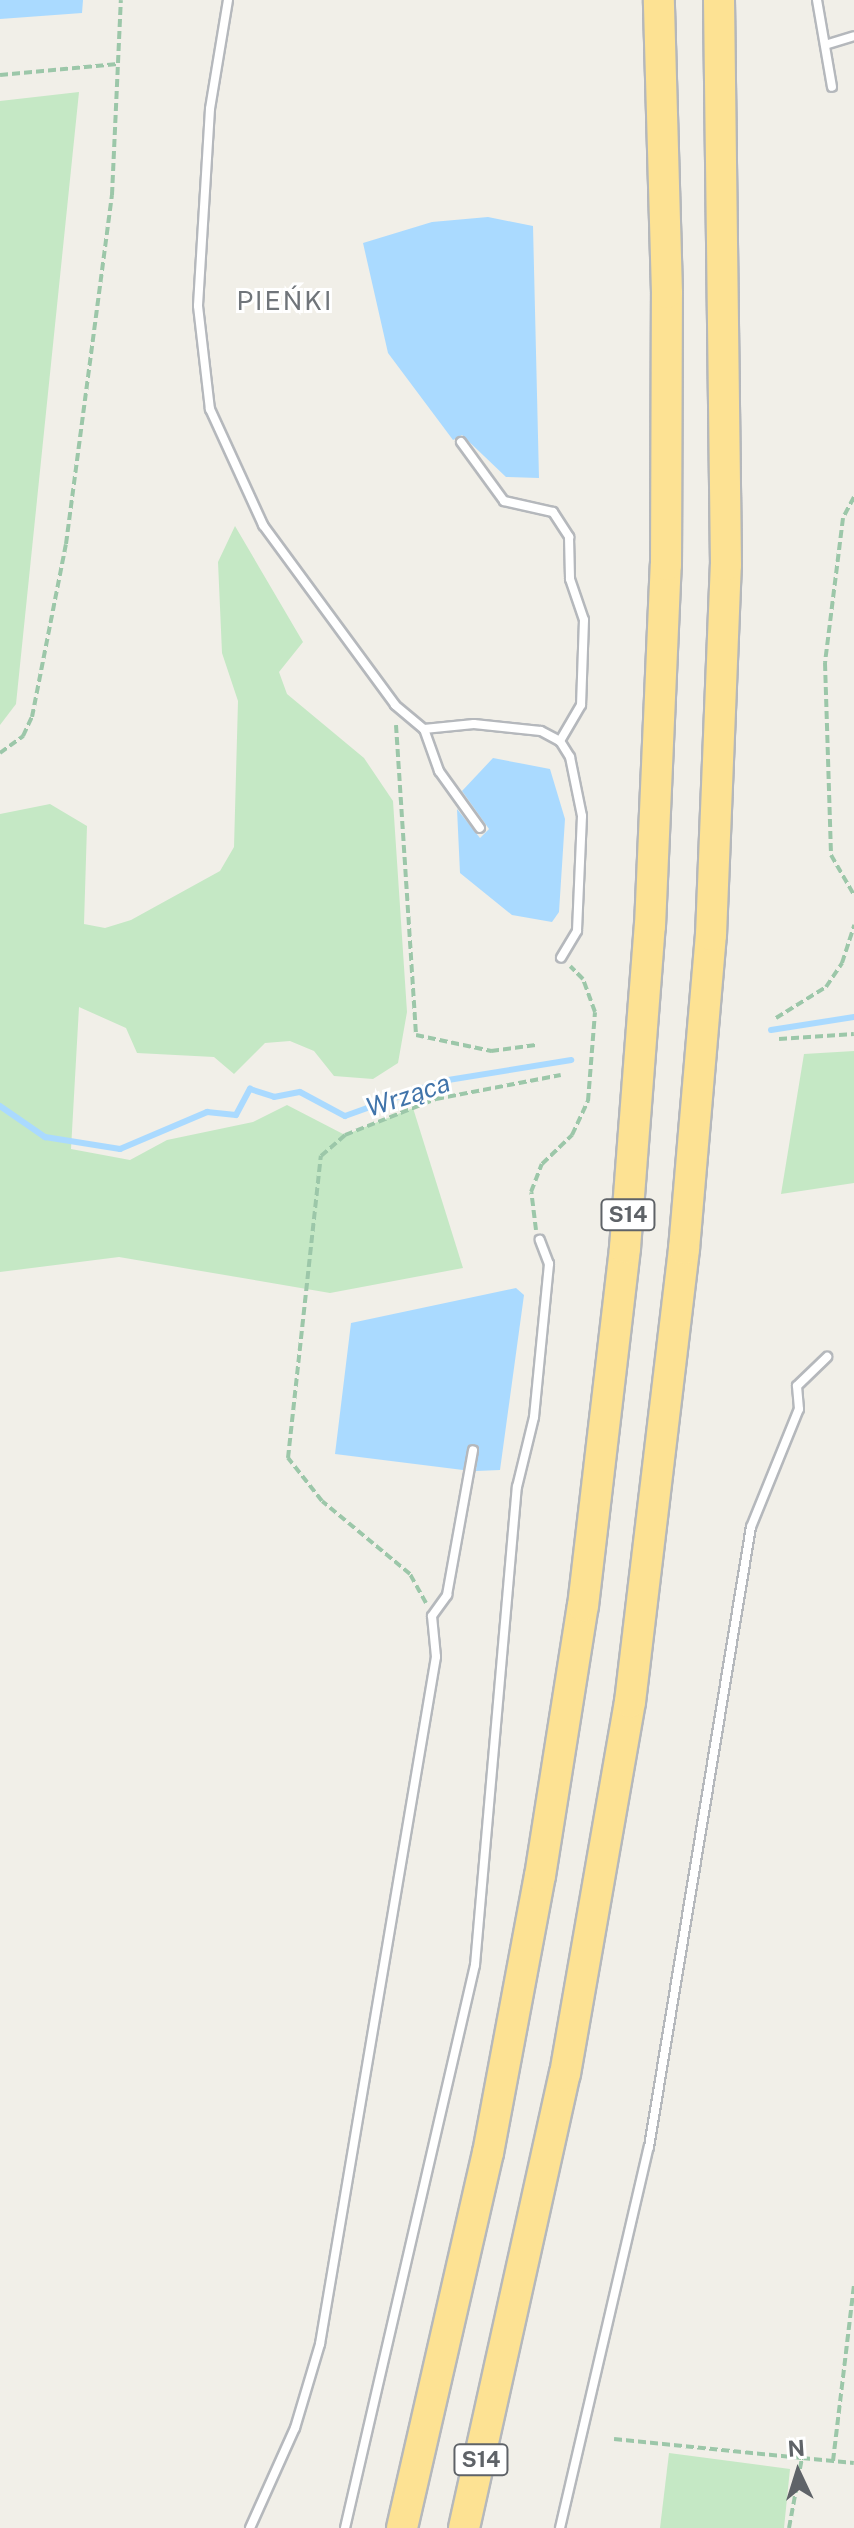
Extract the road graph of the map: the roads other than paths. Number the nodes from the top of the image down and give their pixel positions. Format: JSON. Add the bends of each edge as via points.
{"nodes":[{"id":1,"x":228,"y":0,"type":"edge"},
{"id":2,"x":659,"y":0,"type":"edge"},
{"id":3,"x":719,"y":0,"type":"edge"},
{"id":4,"x":817,"y":0,"type":"edge"},
{"id":5,"x":854,"y":36,"type":"edge"},
{"id":6,"x":825,"y":45,"type":"junction"},
{"id":7,"x":832,"y":87,"type":"dead end"},
{"id":8,"x":461,"y":442,"type":"dead end"},
{"id":9,"x":424,"y":729,"type":"junction"},
{"id":10,"x":560,"y":741,"type":"junction"},
{"id":11,"x":480,"y":828,"type":"dead end"},
{"id":12,"x":561,"y":958,"type":"road end"},
{"id":13,"x":540,"y":1240,"type":"road end"},
{"id":14,"x":827,"y":1357,"type":"dead end"},
{"id":15,"x":473,"y":1450,"type":"dead end"},
{"id":16,"x":250,"y":2528,"type":"edge"},
{"id":17,"x":345,"y":2528,"type":"edge"},
{"id":18,"x":402,"y":2528,"type":"edge"},
{"id":19,"x":464,"y":2528,"type":"edge"},
{"id":20,"x":560,"y":2528,"type":"edge"}],
"edges":[{"from":1,"to":9,"type":"lane","via":[[210,109],[198,306],[210,409],[263,525],[391,700]]},
{"from":2,"to":18,"type":"highway","number":"S14","via":[[667,293],[666,565],[653,867],[625,1248],[585,1591],[540,1876],[484,2168]]},
{"from":3,"to":19,"type":"highway","number":"S14","via":[[725,580],[711,935],[684,1249],[627,1717],[565,2074]]},
{"from":4,"to":6,"type":"lane"},
{"from":5,"to":6,"type":"lane"},
{"from":6,"to":7,"type":"lane"},
{"from":8,"to":10,"type":"lane","via":[[504,501],[522,510],[553,512],[569,537],[570,579],[584,620],[581,705]]},
{"from":9,"to":10,"type":"lane","via":[[474,724],[541,731]]},
{"from":9,"to":11,"type":"lane","via":[[439,771]]},
{"from":10,"to":12,"type":"lane","via":[[570,757],[582,816],[577,931]]},
{"from":13,"to":17,"type":"lane","via":[[549,1264],[534,1417],[517,1487],[475,1965]]},
{"from":14,"to":20,"type":"lane","via":[[797,1386],[799,1409],[751,1527],[649,2147]]},
{"from":15,"to":16,"type":"lane","via":[[447,1595],[432,1616],[436,1657],[320,2344],[295,2428]]}]}
